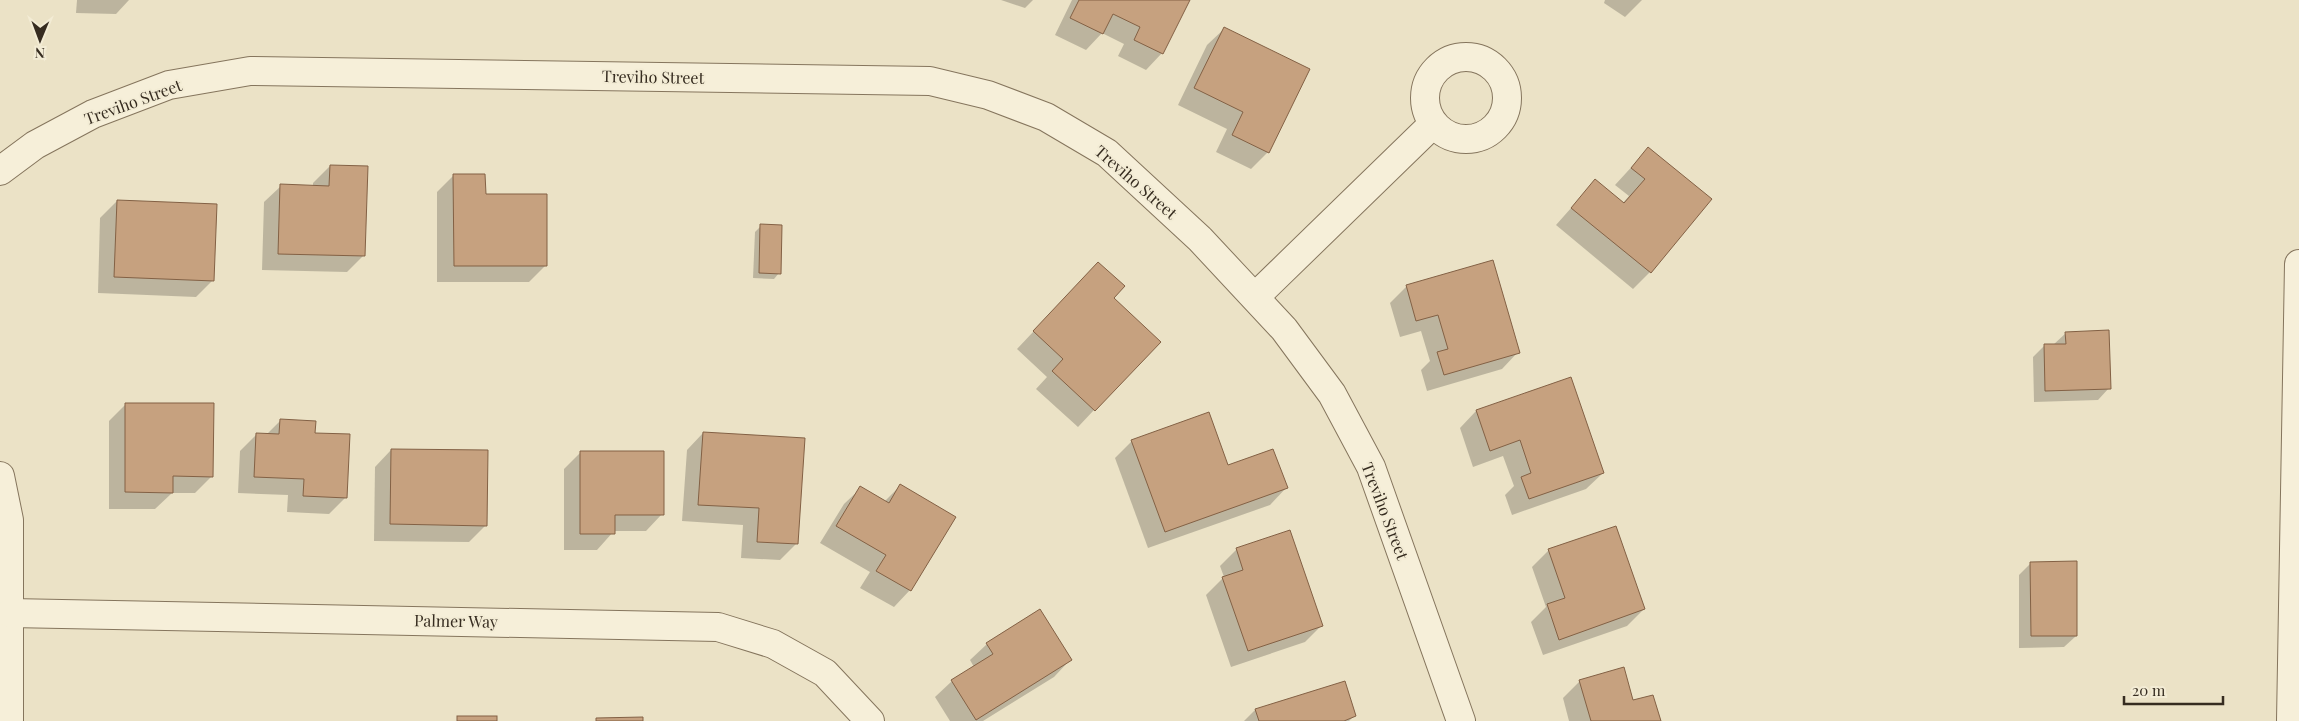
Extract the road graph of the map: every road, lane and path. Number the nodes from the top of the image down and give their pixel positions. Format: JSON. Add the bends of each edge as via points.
{"nodes":[{"id":1,"x":1433,"y":124,"type":"dead end"},
{"id":2,"x":0,"y":171,"type":"edge"},
{"id":3,"x":2299,"y":264,"type":"edge"},
{"id":4,"x":1255,"y":297,"type":"junction"},
{"id":5,"x":0,"y":476,"type":"edge"},
{"id":6,"x":10,"y":612,"type":"junction"},
{"id":7,"x":9,"y":721,"type":"edge"},
{"id":8,"x":870,"y":721,"type":"edge"},
{"id":9,"x":1461,"y":721,"type":"edge"},
{"id":10,"x":2291,"y":721,"type":"edge"}],
"edges":[{"from":1,"to":4,"type":"street"},
{"from":2,"to":4,"type":"street","name":"Treviho Street","via":[[35,145],[93,114],[169,85],[250,70],[930,81],[988,95],[1046,117],[1108,153],[1200,239]]},
{"from":3,"to":10,"type":"street"},
{"from":4,"to":9,"type":"street","name":"Treviho Street","via":[[1284,329],[1332,394],[1371,467]]},
{"from":5,"to":6,"type":"street","via":[[9,520]]},
{"from":6,"to":7,"type":"street"},
{"from":6,"to":8,"type":"street","name":"Palmer Way","via":[[718,626],[773,644],[825,672]]}]}
